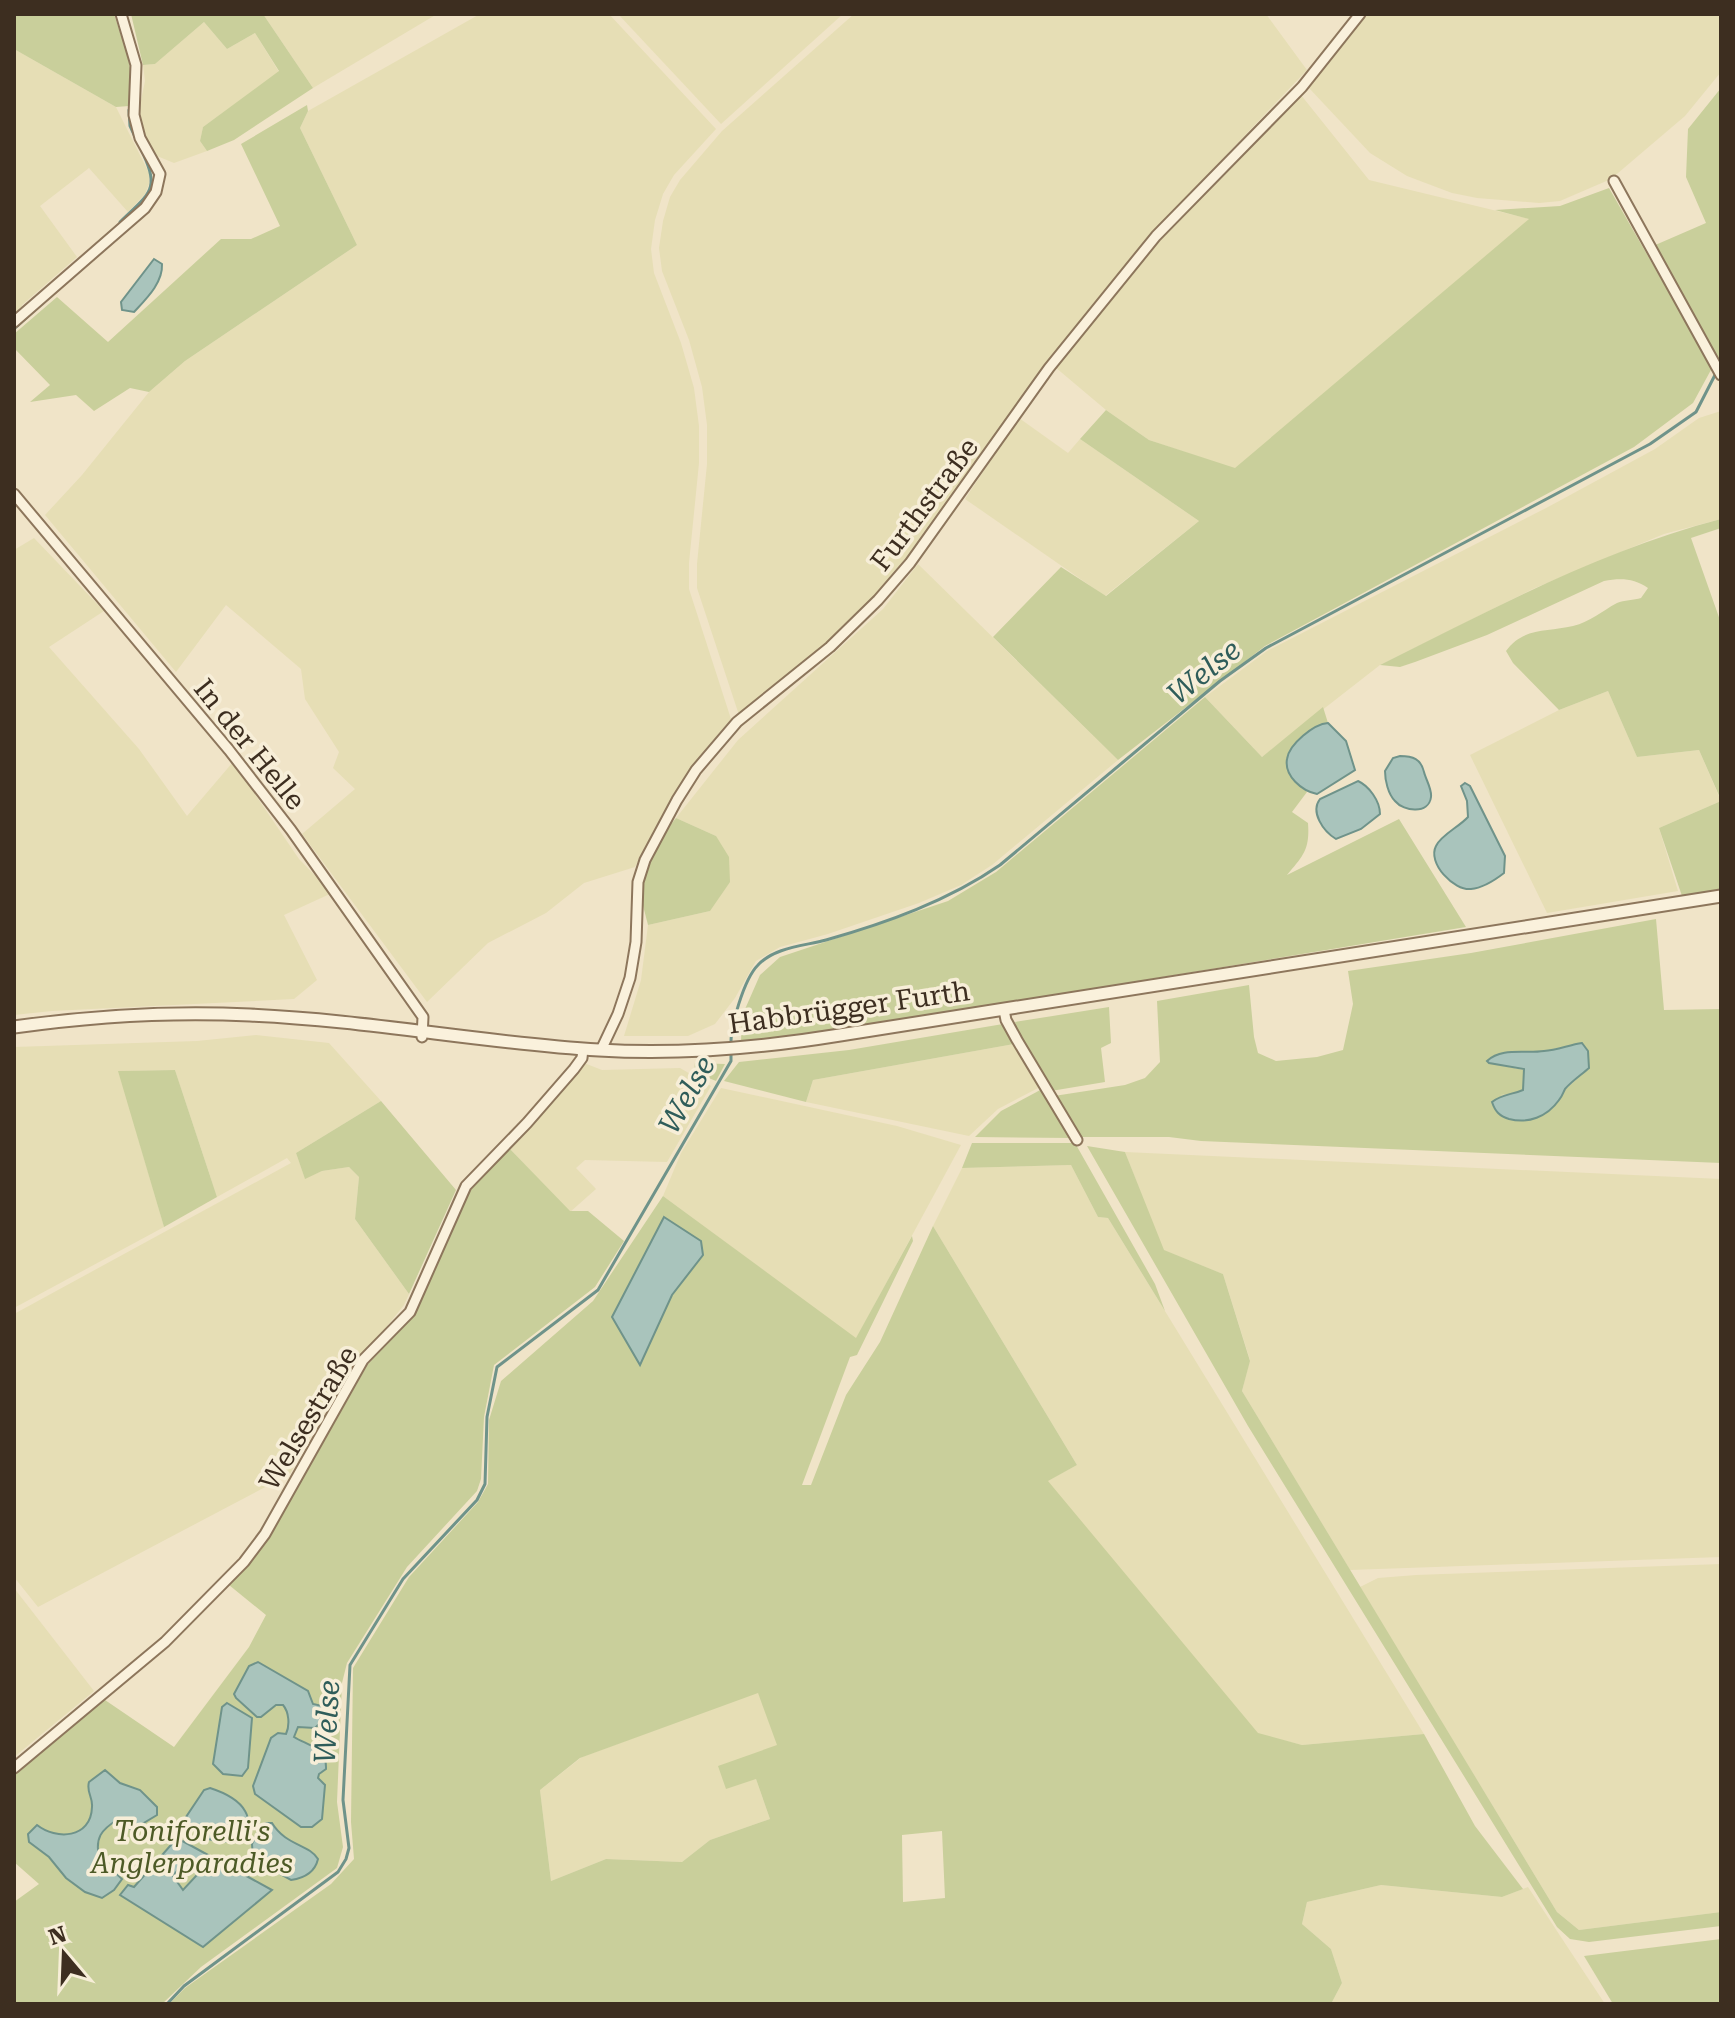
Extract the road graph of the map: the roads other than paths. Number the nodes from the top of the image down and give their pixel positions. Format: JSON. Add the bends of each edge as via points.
{"nodes":[{"id":1,"x":121,"y":14,"type":"edge"},
{"id":2,"x":1360,"y":14,"type":"edge"},
{"id":3,"x":1614,"y":181,"type":"dead end"},
{"id":4,"x":14,"y":322,"type":"edge"},
{"id":5,"x":1721,"y":375,"type":"edge"},
{"id":6,"x":14,"y":494,"type":"edge"},
{"id":7,"x":1721,"y":896,"type":"edge"},
{"id":8,"x":1004,"y":1010,"type":"junction"},
{"id":9,"x":14,"y":1027,"type":"edge"},
{"id":10,"x":422,"y":1034,"type":"junction"},
{"id":11,"x":583,"y":1049,"type":"junction"},
{"id":12,"x":601,"y":1050,"type":"junction"},
{"id":13,"x":1077,"y":1140,"type":"dead end"},
{"id":14,"x":14,"y":1768,"type":"edge"}],
"edges":[{"from":1,"to":4,"type":"street","via":[[136,65],[134,115],[160,174],[156,192],[145,208]]},
{"from":2,"to":12,"type":"street","name":"Furthstraße","via":[[1302,87],[1156,236],[1049,368],[886,591],[830,647],[737,722],[696,770],[645,860],[638,882],[630,978]]},
{"from":3,"to":5,"type":"street"},
{"from":6,"to":10,"type":"street","name":"In der Helle","via":[[291,830],[423,1017]]},
{"from":7,"to":8,"type":"street","name":"Habbrügger Furth"},
{"from":8,"to":12,"type":"street","name":"Habbrügger Furth","via":[[740,1049]]},
{"from":8,"to":13,"type":"street"},
{"from":9,"to":10,"type":"street","name":"Habbrügger Furth","via":[[134,1015],[249,1015]]},
{"from":10,"to":11,"type":"street","name":"Habbrügger Furth"},
{"from":11,"to":12,"type":"street","name":"Habbrügger Furth"},
{"from":11,"to":14,"type":"street","name":"Welsestraße","via":[[574,1069],[466,1186],[410,1312],[363,1360],[244,1562],[165,1642]]}]}
